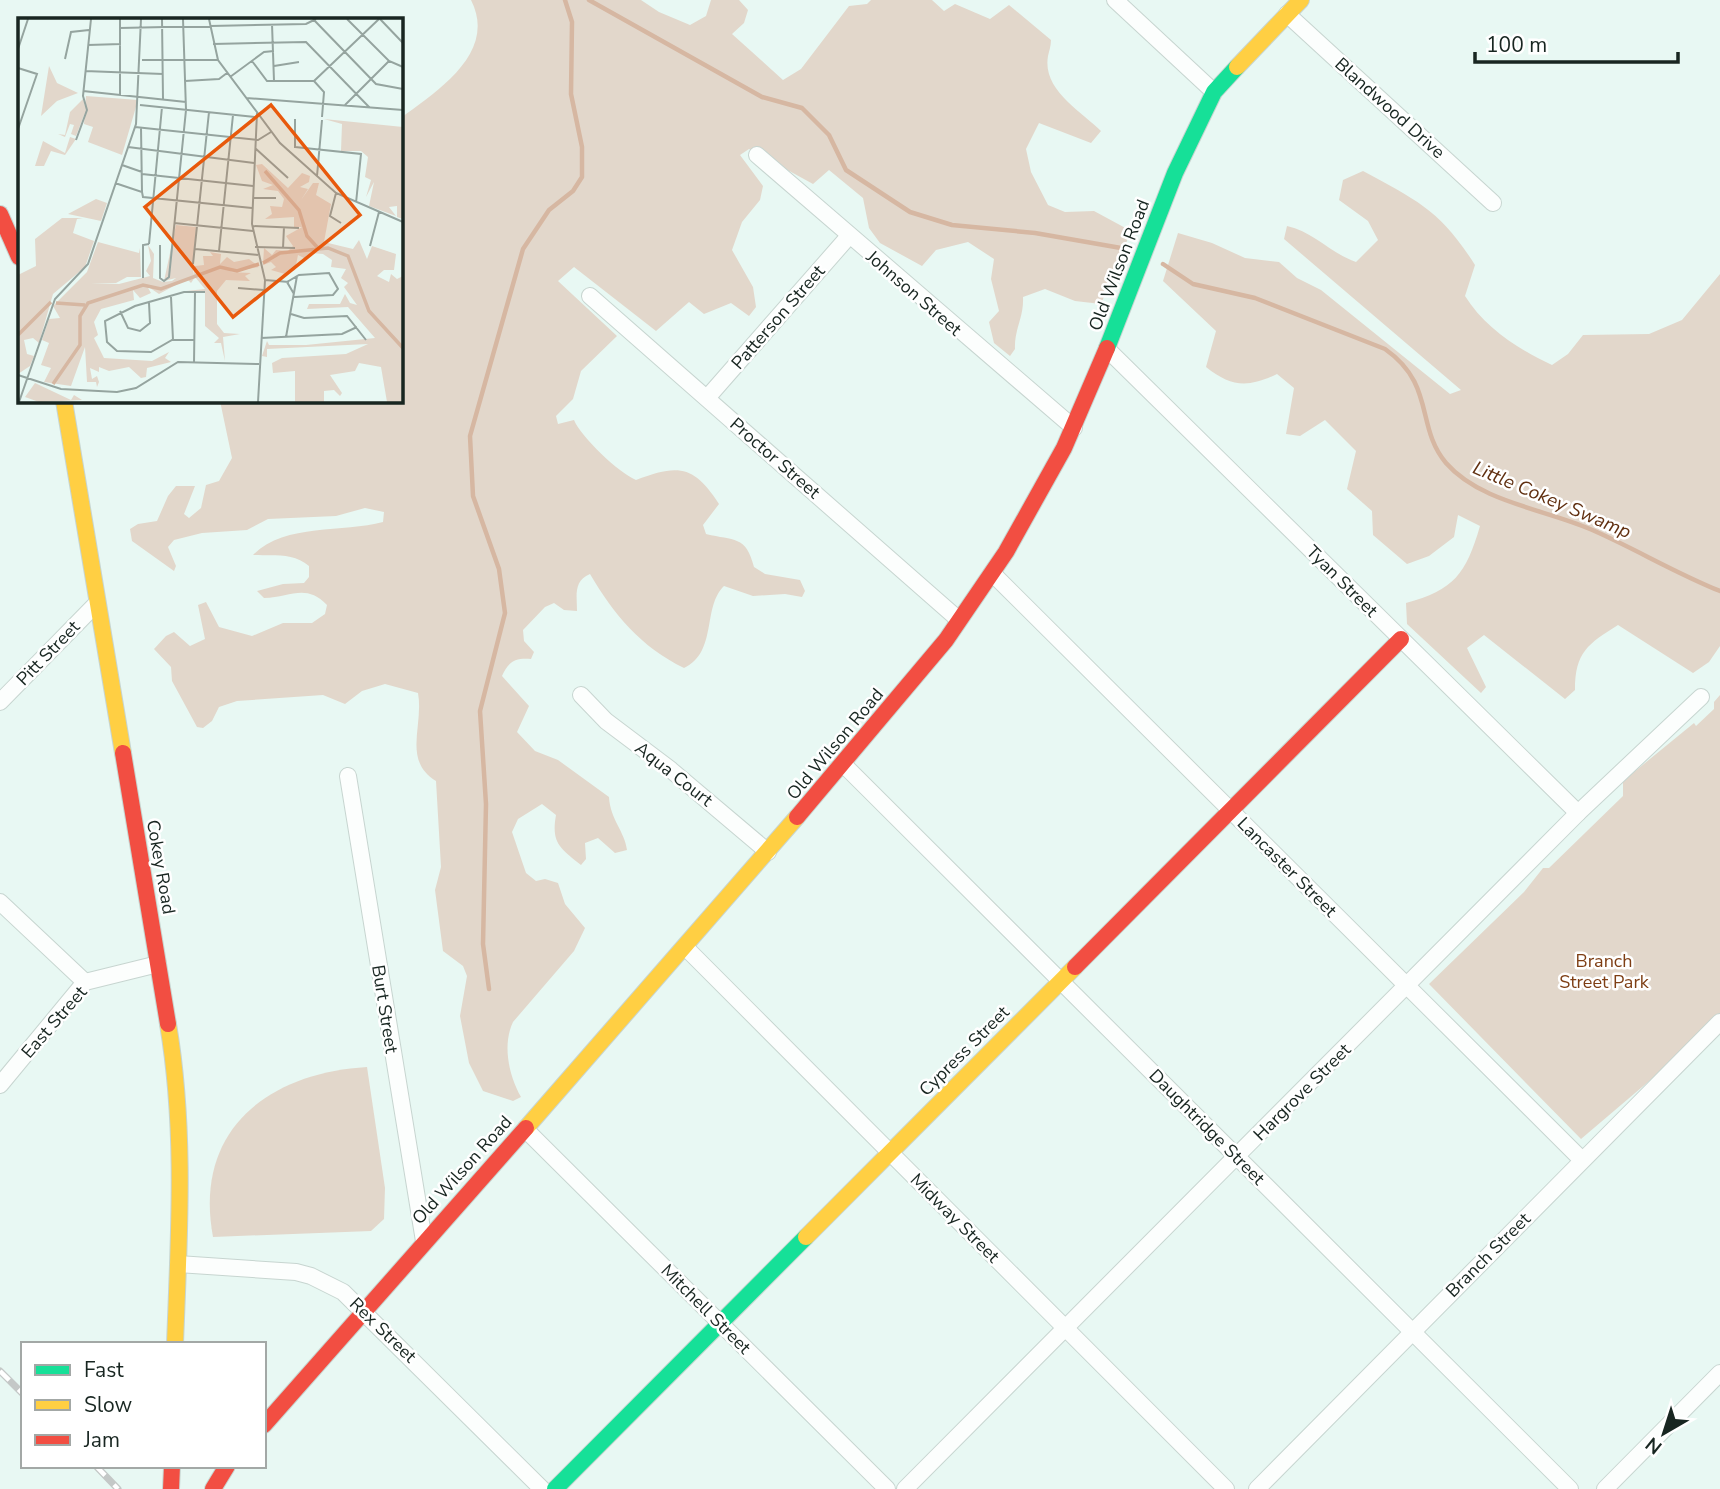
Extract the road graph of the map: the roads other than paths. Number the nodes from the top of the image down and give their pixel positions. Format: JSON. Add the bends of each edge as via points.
{"nodes":[{"id":1,"x":1115,"y":0,"type":"edge"},
{"id":2,"x":1300,"y":0,"type":"edge"},
{"id":3,"x":1287,"y":14,"type":"junction"},
{"id":4,"x":1214,"y":92,"type":"junction"},
{"id":5,"x":757,"y":155,"type":"dead end"},
{"id":6,"x":1493,"y":203,"type":"dead end"},
{"id":7,"x":0,"y":214,"type":"edge"},
{"id":8,"x":849,"y":236,"type":"junction"},
{"id":9,"x":18,"y":255,"type":"edge"},
{"id":10,"x":590,"y":296,"type":"dead end"},
{"id":11,"x":1107,"y":349,"type":"junction"},
{"id":12,"x":707,"y":398,"type":"junction"},
{"id":13,"x":64,"y":402,"type":"edge"},
{"id":14,"x":1074,"y":428,"type":"junction"},
{"id":15,"x":992,"y":573,"type":"junction"},
{"id":16,"x":97,"y":603,"type":"junction"},
{"id":17,"x":959,"y":620,"type":"junction"},
{"id":18,"x":1401,"y":639,"type":"junction"},
{"id":19,"x":581,"y":695,"type":"dead end"},
{"id":20,"x":1701,"y":698,"type":"dead end"},
{"id":21,"x":0,"y":702,"type":"edge"},
{"id":22,"x":844,"y":765,"type":"junction"},
{"id":23,"x":348,"y":776,"type":"dead end"},
{"id":24,"x":1232,"y":812,"type":"junction"},
{"id":25,"x":1578,"y":813,"type":"junction"},
{"id":26,"x":768,"y":852,"type":"junction"},
{"id":27,"x":0,"y":902,"type":"edge"},
{"id":28,"x":685,"y":947,"type":"junction"},
{"id":29,"x":158,"y":964,"type":"junction"},
{"id":30,"x":1061,"y":981,"type":"junction"},
{"id":31,"x":85,"y":982,"type":"junction"},
{"id":32,"x":1408,"y":987,"type":"junction"},
{"id":33,"x":1720,"y":1022,"type":"edge"},
{"id":34,"x":0,"y":1085,"type":"edge"},
{"id":35,"x":525,"y":1129,"type":"junction"},
{"id":36,"x":889,"y":1153,"type":"junction"},
{"id":37,"x":1237,"y":1157,"type":"junction"},
{"id":38,"x":1582,"y":1160,"type":"junction"},
{"id":39,"x":424,"y":1241,"type":"junction"},
{"id":40,"x":178,"y":1264,"type":"junction"},
{"id":41,"x":365,"y":1312,"type":"junction"},
{"id":42,"x":720,"y":1324,"type":"junction"},
{"id":43,"x":1067,"y":1328,"type":"junction"},
{"id":44,"x":1413,"y":1332,"type":"junction"},
{"id":45,"x":176,"y":1342,"type":"edge"},
{"id":46,"x":1720,"y":1373,"type":"edge"},
{"id":47,"x":266,"y":1423,"type":"edge"},
{"id":48,"x":172,"y":1468,"type":"edge"},
{"id":49,"x":225,"y":1468,"type":"edge"},
{"id":50,"x":171,"y":1489,"type":"edge"},
{"id":51,"x":213,"y":1489,"type":"edge"},
{"id":52,"x":542,"y":1489,"type":"edge"},
{"id":53,"x":555,"y":1489,"type":"edge"},
{"id":54,"x":887,"y":1489,"type":"edge"},
{"id":55,"x":905,"y":1489,"type":"edge"},
{"id":56,"x":1226,"y":1489,"type":"edge"},
{"id":57,"x":1257,"y":1489,"type":"edge"},
{"id":58,"x":1570,"y":1489,"type":"edge"},
{"id":59,"x":1605,"y":1489,"type":"edge"}],
"edges":[{"from":1,"to":4,"type":"street"},
{"from":2,"to":3,"type":"street","name":"Old Wilson Road"},
{"from":3,"to":4,"type":"street","name":"Old Wilson Road"},
{"from":3,"to":6,"type":"street","name":"Blandwood Drive"},
{"from":4,"to":11,"type":"street","name":"Old Wilson Road","via":[[1175,173]]},
{"from":5,"to":8,"type":"street","name":"Johnson Street"},
{"from":7,"to":9,"type":"street"},
{"from":8,"to":12,"type":"street","name":"Patterson Street"},
{"from":8,"to":14,"type":"street","name":"Johnson Street"},
{"from":10,"to":12,"type":"street","name":"Proctor Street"},
{"from":11,"to":14,"type":"street","name":"Old Wilson Road"},
{"from":11,"to":18,"type":"street","name":"Tyan Street"},
{"from":12,"to":17,"type":"street","name":"Proctor Street"},
{"from":13,"to":16,"type":"street","name":"Cokey Road"},
{"from":14,"to":15,"type":"street","name":"Old Wilson Road"},
{"from":15,"to":17,"type":"street","name":"Old Wilson Road"},
{"from":15,"to":24,"type":"street","name":"Lancaster Street"},
{"from":16,"to":21,"type":"street","name":"Pitt Street"},
{"from":16,"to":29,"type":"street","name":"Cokey Road"},
{"from":17,"to":22,"type":"street","name":"Old Wilson Road"},
{"from":18,"to":24,"type":"street","name":"Cypress Street"},
{"from":18,"to":25,"type":"street","name":"Tyan Street"},
{"from":19,"to":26,"type":"street","name":"Aqua Court","via":[[606,722]]},
{"from":20,"to":25,"type":"street","name":"Hargrove Street"},
{"from":22,"to":26,"type":"street","name":"Old Wilson Road"},
{"from":22,"to":30,"type":"street","name":"Daughtridge Street"},
{"from":23,"to":39,"type":"street","name":"Burt Street"},
{"from":24,"to":30,"type":"street","name":"Cypress Street"},
{"from":24,"to":32,"type":"street","name":"Lancaster Street"},
{"from":25,"to":32,"type":"street","name":"Hargrove Street"},
{"from":26,"to":28,"type":"street","name":"Old Wilson Road"},
{"from":27,"to":31,"type":"street"},
{"from":28,"to":35,"type":"street","name":"Old Wilson Road"},
{"from":28,"to":36,"type":"street","name":"Midway Street"},
{"from":29,"to":31,"type":"street","name":"East Street"},
{"from":29,"to":40,"type":"street","name":"Cokey Road","via":[[181,1113]]},
{"from":30,"to":36,"type":"street","name":"Cypress Street"},
{"from":30,"to":37,"type":"street","name":"Daughtridge Street"},
{"from":31,"to":34,"type":"street","name":"East Street"},
{"from":32,"to":37,"type":"street","name":"Hargrove Street"},
{"from":32,"to":38,"type":"street","name":"Lancaster Street"},
{"from":33,"to":38,"type":"street","name":"Branch Street"},
{"from":35,"to":39,"type":"street","name":"Old Wilson Road"},
{"from":35,"to":42,"type":"street","name":"Mitchell Street"},
{"from":36,"to":42,"type":"street","name":"Cypress Street"},
{"from":36,"to":43,"type":"street","name":"Midway Street"},
{"from":37,"to":43,"type":"street","name":"Hargrove Street"},
{"from":37,"to":44,"type":"street","name":"Daughtridge Street"},
{"from":38,"to":44,"type":"street","name":"Branch Street"},
{"from":39,"to":41,"type":"street","name":"Old Wilson Road"},
{"from":40,"to":41,"type":"street","name":"Rex Street","via":[[276,1269],[312,1276],[343,1292]]},
{"from":40,"to":45,"type":"street","name":"Cokey Road"},
{"from":41,"to":47,"type":"street","name":"Old Wilson Road"},
{"from":41,"to":52,"type":"street","name":"Rex Street"},
{"from":42,"to":53,"type":"street","name":"Cypress Street"},
{"from":42,"to":54,"type":"street","name":"Mitchell Street"},
{"from":43,"to":55,"type":"street","name":"Hargrove Street"},
{"from":43,"to":56,"type":"street","name":"Midway Street"},
{"from":44,"to":57,"type":"street","name":"Branch Street"},
{"from":44,"to":58,"type":"street","name":"Daughtridge Street"},
{"from":46,"to":59,"type":"street"},
{"from":48,"to":50,"type":"street"},
{"from":49,"to":51,"type":"street"}]}
